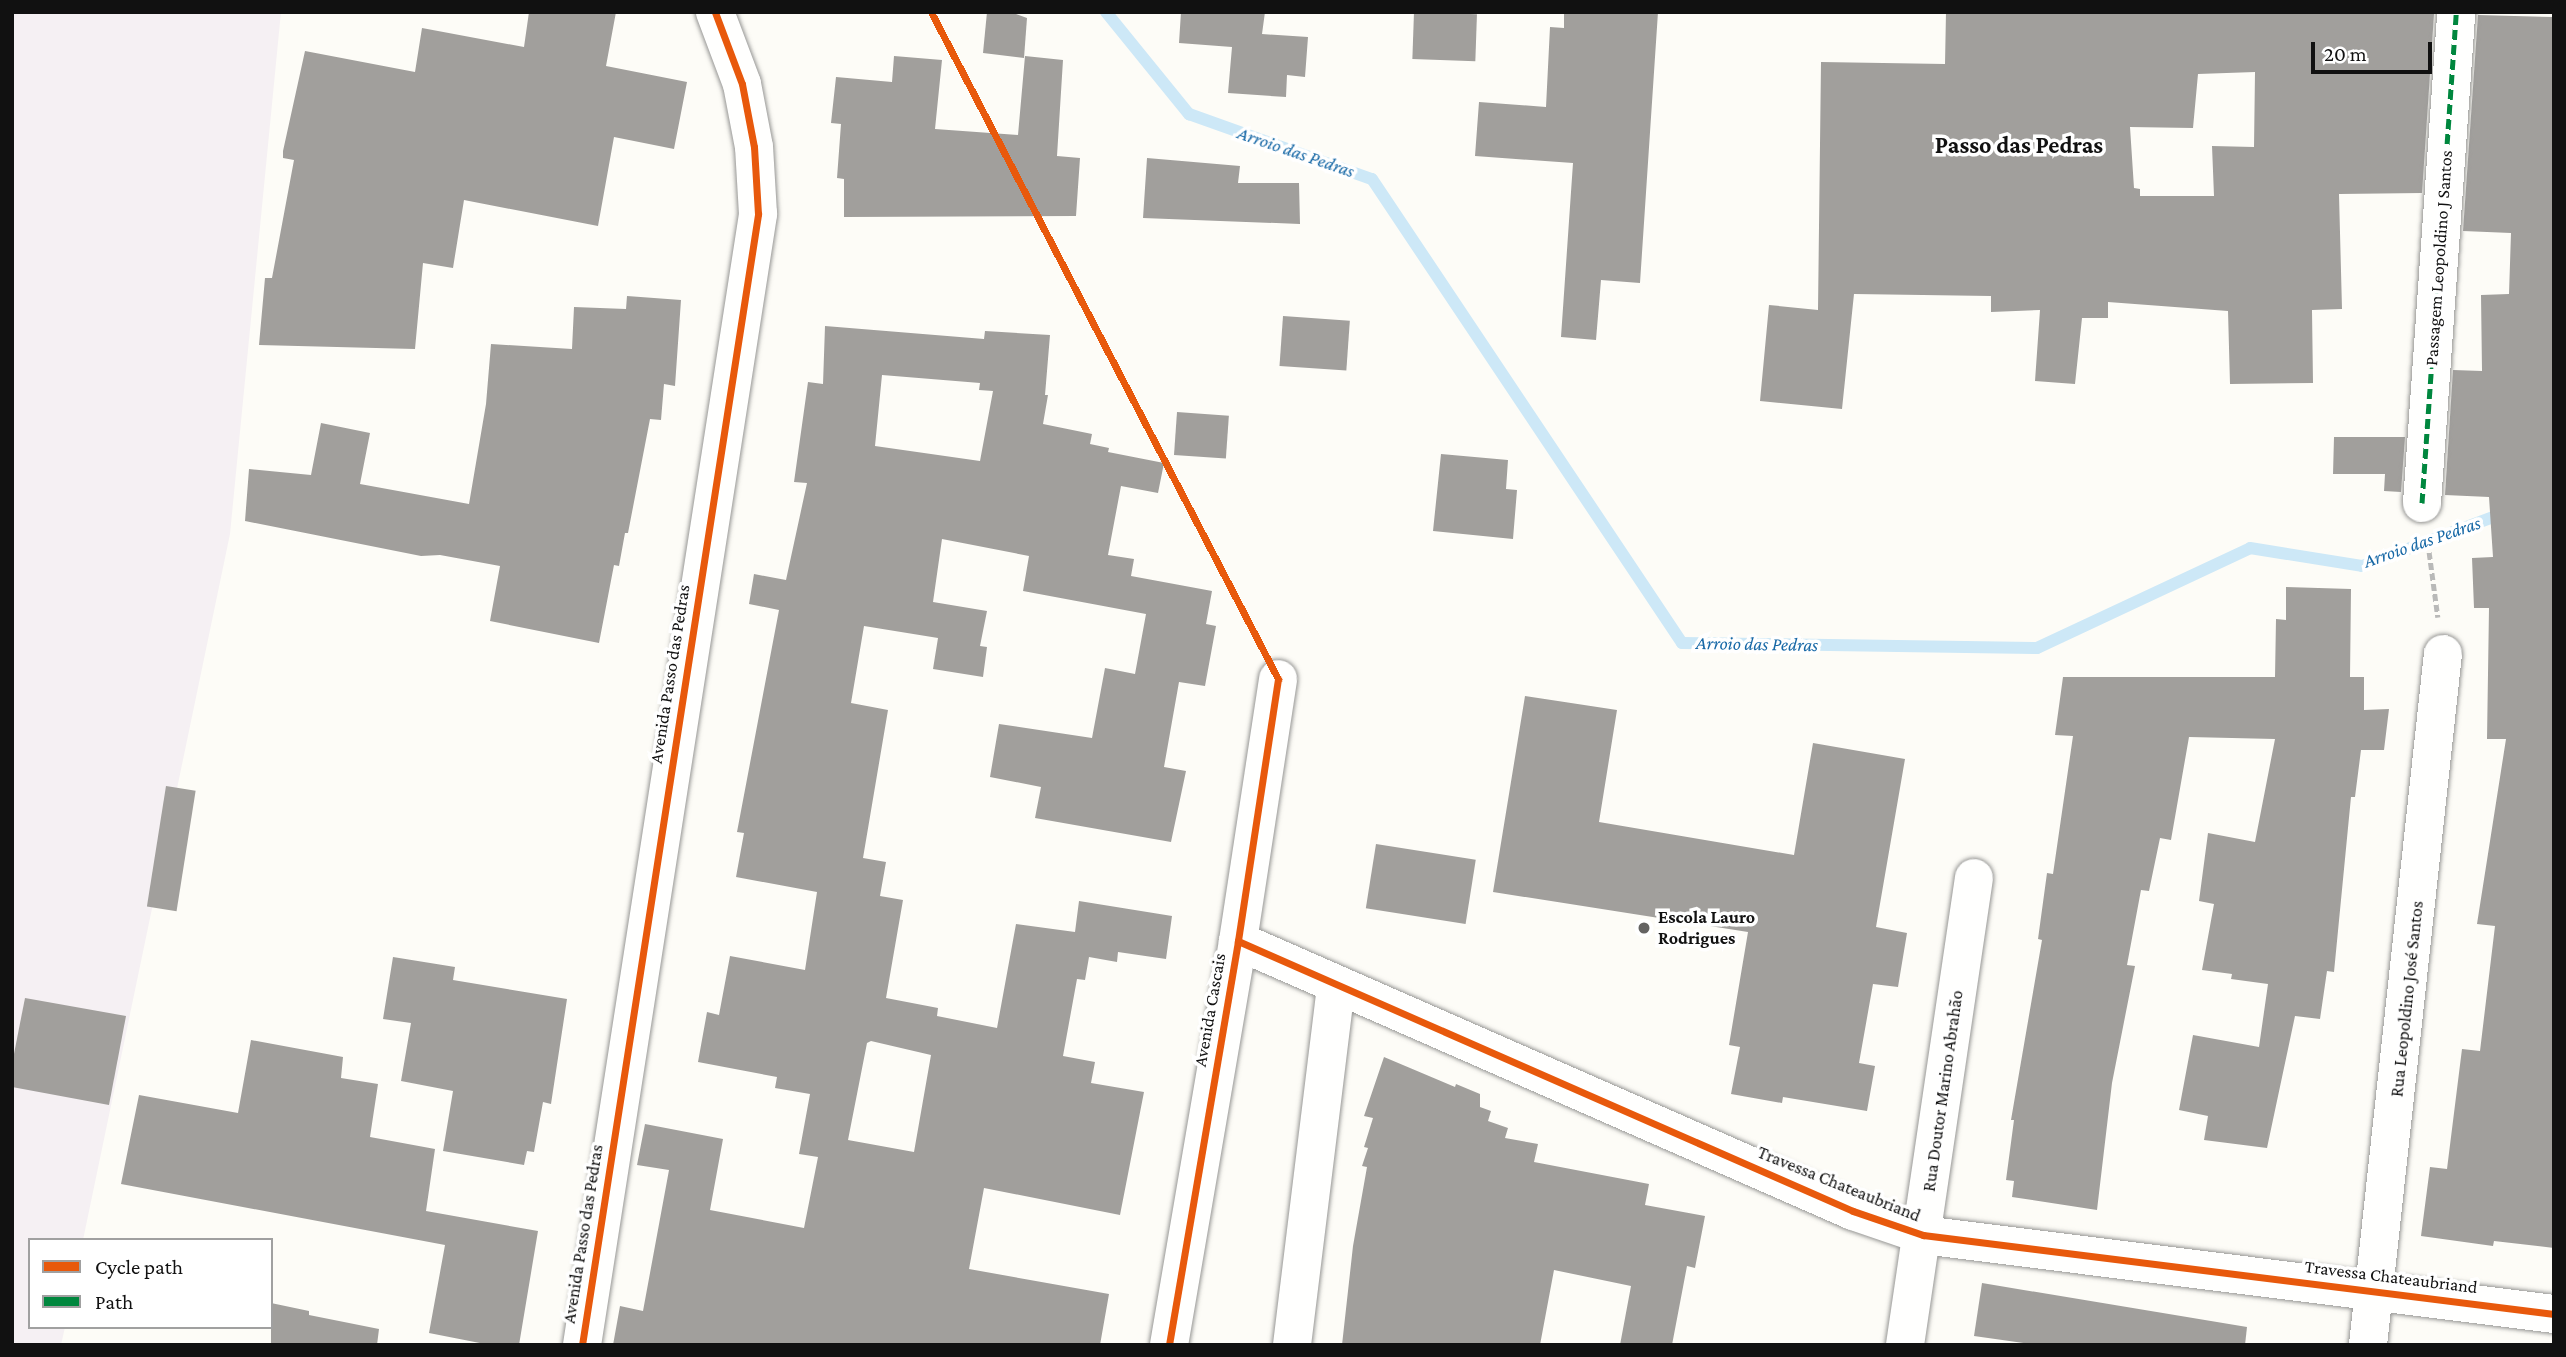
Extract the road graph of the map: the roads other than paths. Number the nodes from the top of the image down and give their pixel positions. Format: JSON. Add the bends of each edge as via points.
{"nodes":[{"id":1,"x":715,"y":12,"type":"edge"},
{"id":2,"x":2456,"y":12,"type":"edge"},
{"id":3,"x":2422,"y":503,"type":"dead end"},
{"id":4,"x":2443,"y":654,"type":"dead end"},
{"id":5,"x":1278,"y":679,"type":"dead end"},
{"id":6,"x":1974,"y":878,"type":"dead end"},
{"id":7,"x":1238,"y":941,"type":"junction"},
{"id":8,"x":1336,"y":985,"type":"junction"},
{"id":9,"x":1923,"y":1235,"type":"junction"},
{"id":10,"x":2376,"y":1291,"type":"junction"},
{"id":11,"x":2554,"y":1314,"type":"edge"},
{"id":12,"x":582,"y":1345,"type":"edge"},
{"id":13,"x":1169,"y":1345,"type":"edge"},
{"id":14,"x":1292,"y":1345,"type":"edge"},
{"id":15,"x":1905,"y":1345,"type":"edge"},
{"id":16,"x":2368,"y":1345,"type":"edge"}],
"edges":[{"from":1,"to":12,"type":"street","name":"Avenida Passo das Pedras","via":[[742,84],[754,147],[758,214]]},
{"from":2,"to":3,"type":"street","name":"Passagem Leopoldino J Santos"},
{"from":4,"to":10,"type":"street","name":"Rua Leopoldino José Santos"},
{"from":5,"to":7,"type":"street","name":"Avenida Cascais"},
{"from":6,"to":9,"type":"street","name":"Rua Doutor Marino Abrahão"},
{"from":7,"to":8,"type":"street","name":"Travessa Chateaubriand"},
{"from":7,"to":13,"type":"street","name":"Avenida Cascais"},
{"from":8,"to":9,"type":"street","name":"Travessa Chateaubriand","via":[[1853,1211]]},
{"from":8,"to":14,"type":"street"},
{"from":9,"to":10,"type":"street","name":"Travessa Chateaubriand"},
{"from":9,"to":15,"type":"street","name":"Rua Doutor Marino Abrahão"},
{"from":10,"to":11,"type":"street","name":"Travessa Chateaubriand"},
{"from":10,"to":16,"type":"street","name":"Rua Leopoldino José Santos"}]}
